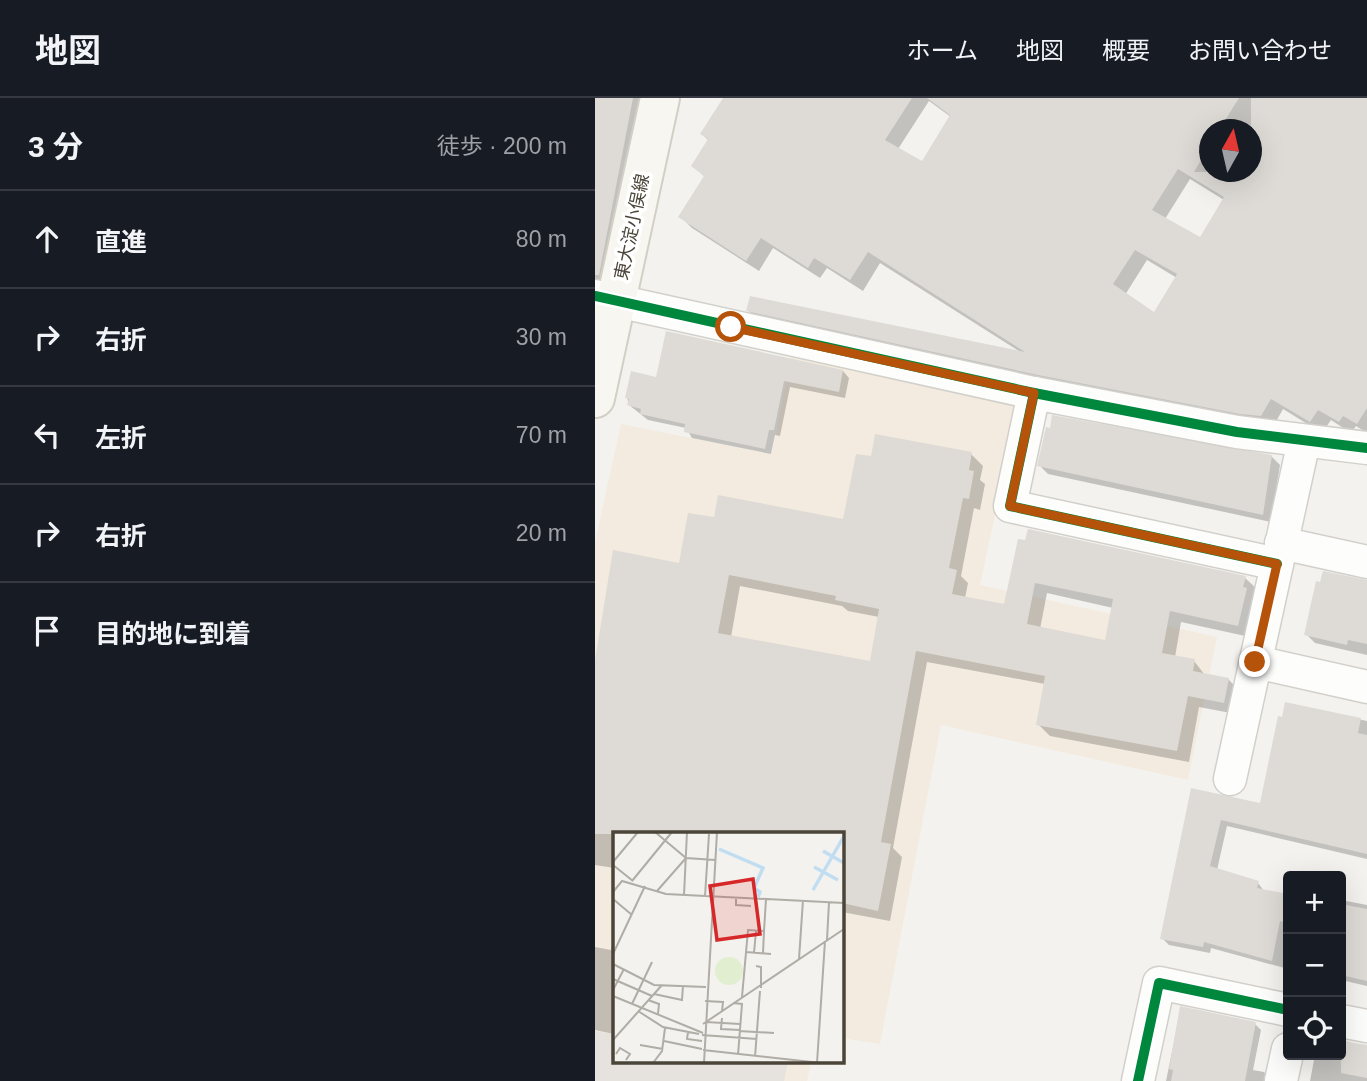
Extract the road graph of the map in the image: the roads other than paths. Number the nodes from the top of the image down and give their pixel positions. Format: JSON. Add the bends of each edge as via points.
{"nodes":[{"id":1,"x":660,"y":98,"type":"edge"},
{"id":2,"x":606,"y":298,"type":"edge"},
{"id":3,"x":1034,"y":393,"type":"junction"},
{"id":4,"x":595,"y":398,"type":"edge"},
{"id":5,"x":1304,"y":441,"type":"junction"},
{"id":6,"x":1367,"y":448,"type":"edge"},
{"id":7,"x":1279,"y":554,"type":"junction"},
{"id":8,"x":1367,"y":562,"type":"edge"},
{"id":9,"x":1255,"y":662,"type":"junction"},
{"id":10,"x":1367,"y":687,"type":"edge"},
{"id":11,"x":1230,"y":779,"type":"dead end"},
{"id":12,"x":1283,"y":1009,"type":"edge"},
{"id":13,"x":1346,"y":1022,"type":"edge"},
{"id":14,"x":1367,"y":1026,"type":"edge"},
{"id":15,"x":1286,"y":1060,"type":"edge"},
{"id":16,"x":1138,"y":1081,"type":"edge"},
{"id":17,"x":1281,"y":1081,"type":"edge"}],
"edges":[{"from":1,"to":2,"type":"main road","name":"東大淀小俣線"},
{"from":2,"to":3,"type":"street"},
{"from":2,"to":4,"type":"main road","name":"東大淀小俣線"},
{"from":3,"to":5,"type":"street"},
{"from":3,"to":7,"type":"street","via":[[1010,506]]},
{"from":5,"to":6,"type":"street"},
{"from":5,"to":7,"type":"street"},
{"from":7,"to":8,"type":"street"},
{"from":7,"to":9,"type":"street"},
{"from":9,"to":10,"type":"street"},
{"from":9,"to":11,"type":"street"},
{"from":12,"to":16,"type":"street","via":[[1159,983]]},
{"from":13,"to":14,"type":"street"},
{"from":15,"to":17,"type":"street"}]}
